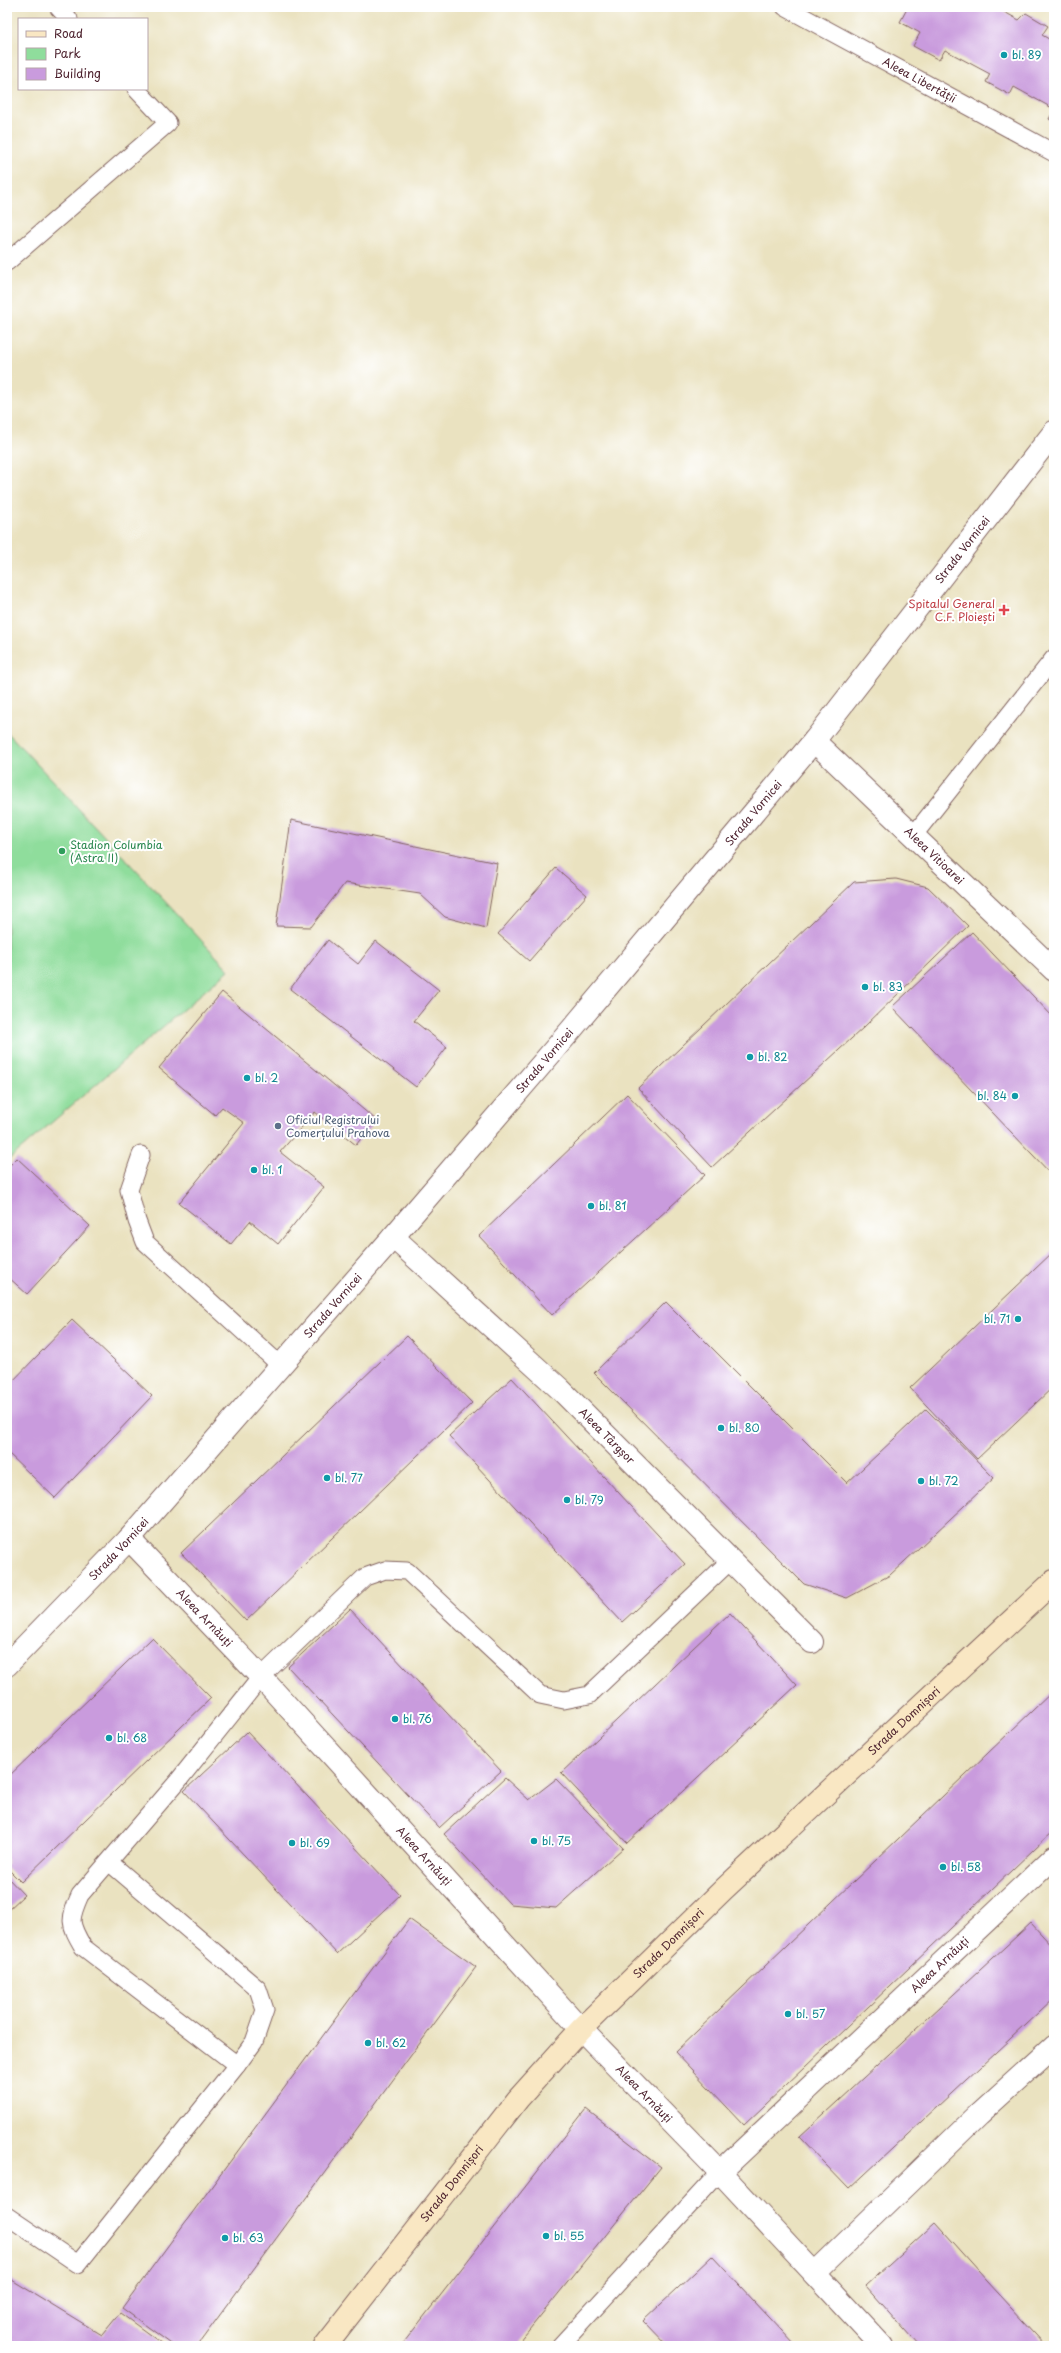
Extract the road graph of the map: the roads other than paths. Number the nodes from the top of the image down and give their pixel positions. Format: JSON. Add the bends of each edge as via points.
{"nodes":[{"id":1,"x":58,"y":7,"type":"edge"},
{"id":2,"x":785,"y":7,"type":"edge"},
{"id":3,"x":69,"y":18,"type":"edge"},
{"id":4,"x":137,"y":90,"type":"edge"},
{"id":5,"x":1054,"y":153,"type":"edge"},
{"id":6,"x":7,"y":262,"type":"edge"},
{"id":7,"x":1054,"y":432,"type":"edge"},
{"id":8,"x":1054,"y":659,"type":"edge"},
{"id":9,"x":814,"y":741,"type":"junction"},
{"id":10,"x":913,"y":836,"type":"junction"},
{"id":11,"x":1054,"y":970,"type":"edge"},
{"id":12,"x":141,"y":1154,"type":"dead end"},
{"id":13,"x":393,"y":1237,"type":"junction"},
{"id":14,"x":280,"y":1364,"type":"junction"},
{"id":15,"x":129,"y":1539,"type":"junction"},
{"id":16,"x":731,"y":1560,"type":"junction"},
{"id":17,"x":1054,"y":1581,"type":"edge"},
{"id":18,"x":812,"y":1642,"type":"dead end"},
{"id":19,"x":7,"y":1665,"type":"edge"},
{"id":20,"x":261,"y":1677,"type":"junction"},
{"id":21,"x":1054,"y":1857,"type":"edge"},
{"id":22,"x":109,"y":1862,"type":"junction"},
{"id":23,"x":581,"y":2029,"type":"junction"},
{"id":24,"x":1054,"y":2046,"type":"edge"},
{"id":25,"x":237,"y":2066,"type":"junction"},
{"id":26,"x":720,"y":2172,"type":"junction"},
{"id":27,"x":7,"y":2216,"type":"edge"},
{"id":28,"x":815,"y":2273,"type":"junction"},
{"id":29,"x":325,"y":2346,"type":"edge"},
{"id":30,"x":560,"y":2346,"type":"edge"},
{"id":31,"x":882,"y":2346,"type":"edge"}],
"edges":[{"from":1,"to":3,"type":"lane"},
{"from":2,"to":5,"type":"lane","name":"Aleea Libertății"},
{"from":4,"to":6,"type":"lane","via":[[168,123]]},
{"from":7,"to":9,"type":"street","name":"Strada Vornicei"},
{"from":8,"to":10,"type":"lane"},
{"from":9,"to":10,"type":"street","name":"Aleea Vitioarei"},
{"from":9,"to":13,"type":"street","name":"Strada Vornicei"},
{"from":10,"to":11,"type":"street","name":"Aleea Vitioarei"},
{"from":12,"to":14,"type":"lane","via":[[129,1190],[145,1242]]},
{"from":13,"to":14,"type":"street","name":"Strada Vornicei"},
{"from":13,"to":16,"type":"street","name":"Aleea Târgșor","via":[[560,1389]]},
{"from":14,"to":15,"type":"street","name":"Strada Vornicei"},
{"from":15,"to":19,"type":"street","name":"Strada Vornicei"},
{"from":15,"to":20,"type":"street","name":"Aleea Arnăuți"},
{"from":16,"to":18,"type":"street","name":"Aleea Târgșor"},
{"from":16,"to":20,"type":"lane","via":[[589,1695],[564,1700],[540,1695],[407,1571],[385,1570],[365,1577]]},
{"from":17,"to":23,"type":"street","name":"Strada Domnișori","via":[[724,1889]]},
{"from":20,"to":22,"type":"lane"},
{"from":20,"to":23,"type":"street","name":"Aleea Arnăuți"},
{"from":21,"to":26,"type":"street","name":"Aleea Arnăuți"},
{"from":22,"to":25,"type":"lane","via":[[258,1989],[265,2010],[254,2042]]},
{"from":22,"to":25,"type":"lane","via":[[80,1895],[73,1912],[72,1927],[83,1946]]},
{"from":23,"to":26,"type":"street","name":"Aleea Arnăuți"},
{"from":23,"to":29,"type":"street","name":"Strada Domnișori","via":[[518,2099]]},
{"from":24,"to":28,"type":"street","via":[[978,2115]]},
{"from":25,"to":27,"type":"lane","via":[[78,2264]]},
{"from":26,"to":28,"type":"street","name":"Aleea Arnăuți"},
{"from":26,"to":30,"type":"lane"},
{"from":28,"to":31,"type":"street","name":"Aleea Arnăuți"}]}
